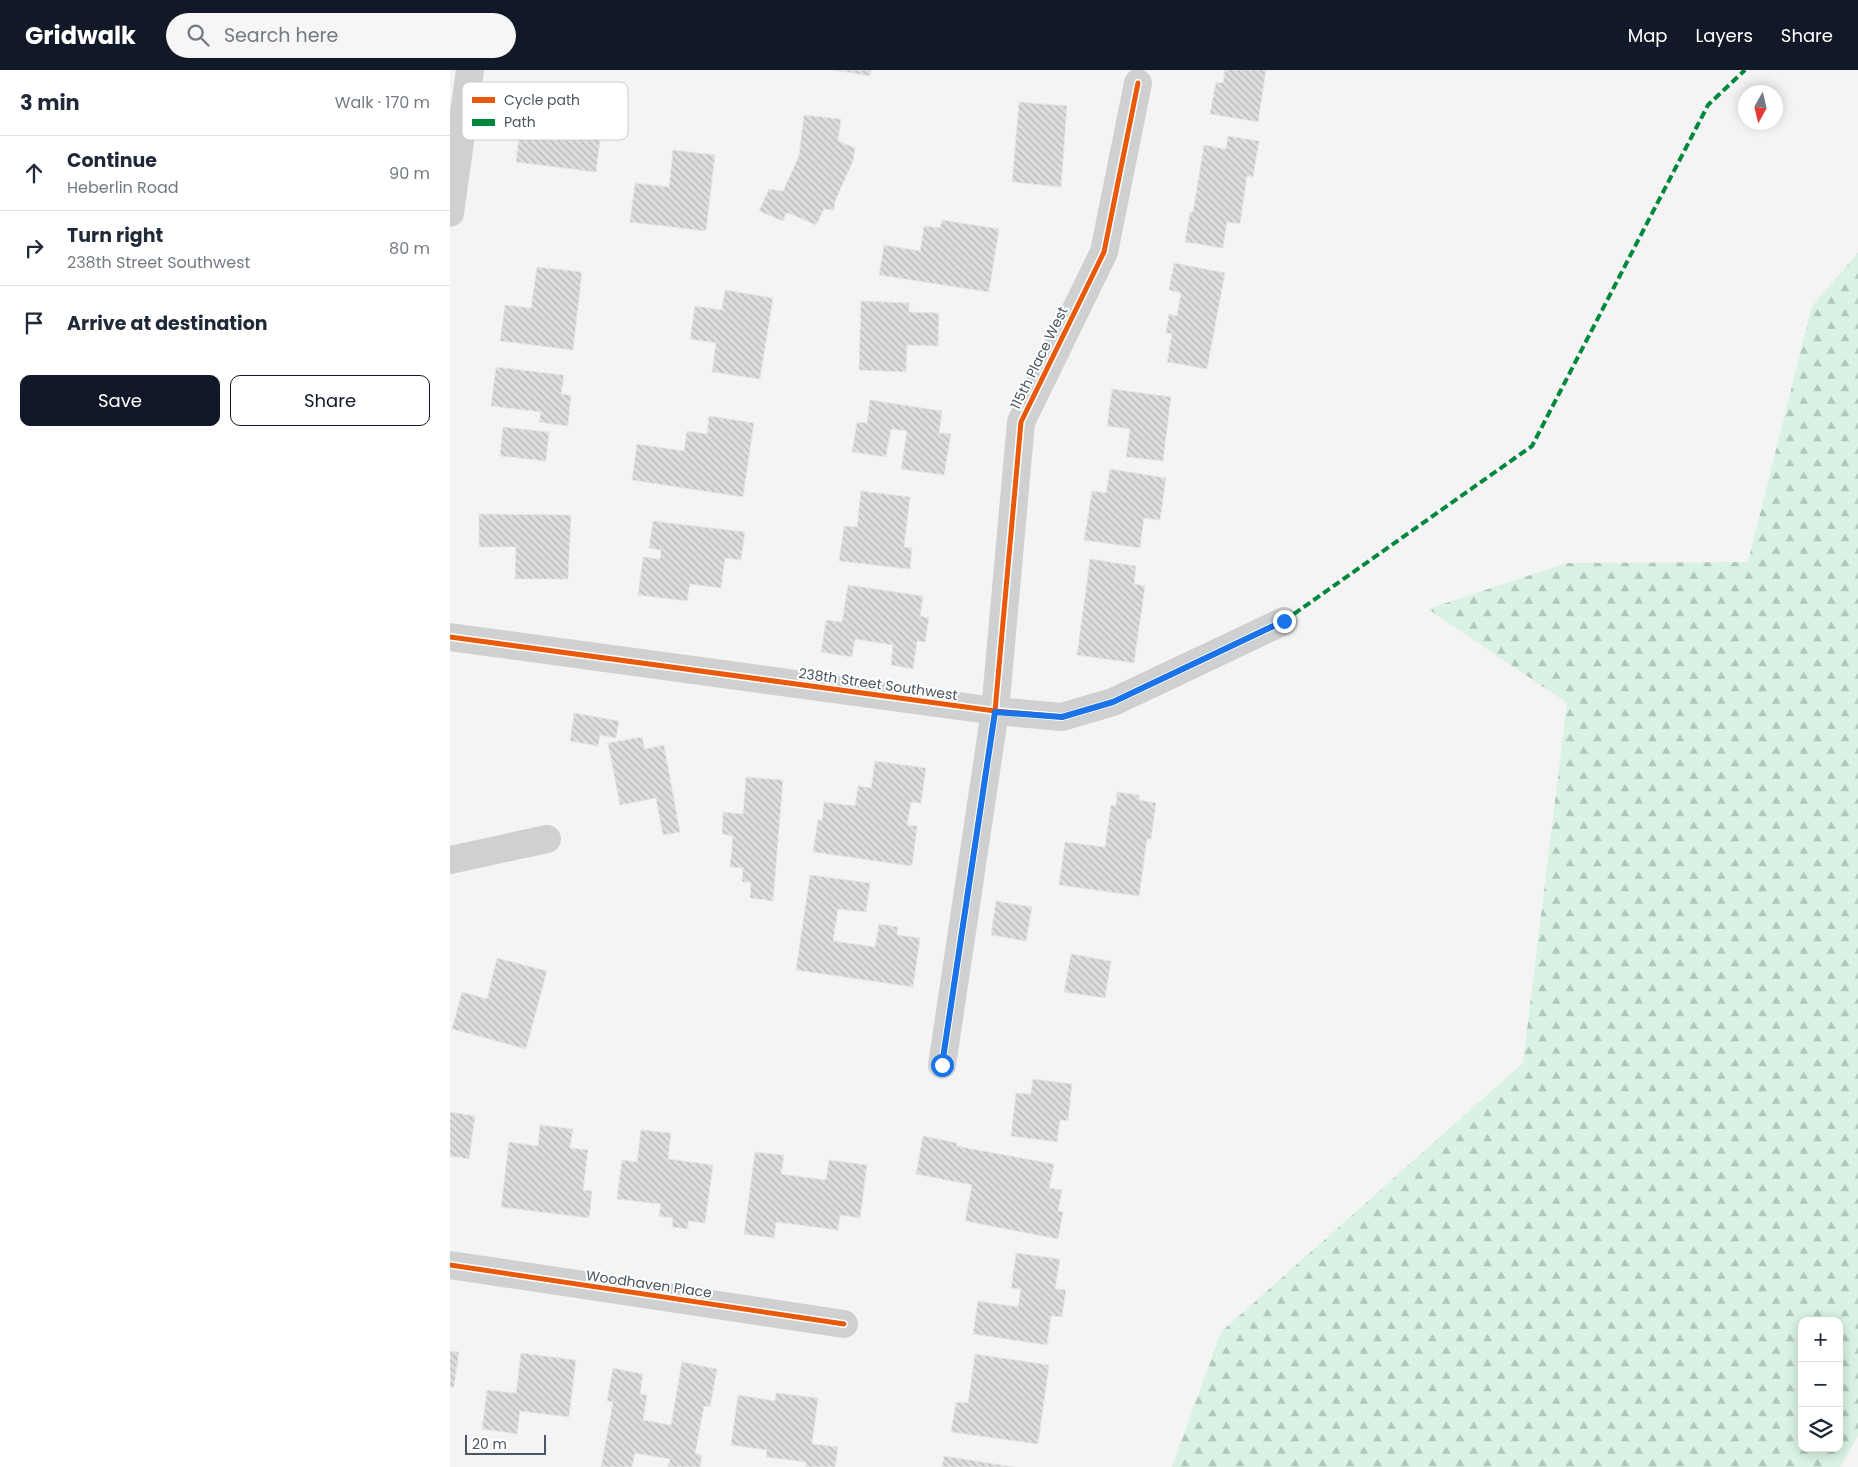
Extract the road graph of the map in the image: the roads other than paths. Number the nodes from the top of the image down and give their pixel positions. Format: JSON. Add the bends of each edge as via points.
{"nodes":[{"id":1,"x":1138,"y":83,"type":"dead end"},
{"id":2,"x":462,"y":127,"type":"edge"},
{"id":3,"x":450,"y":213,"type":"edge"},
{"id":4,"x":1284,"y":621,"type":"dead end"},
{"id":5,"x":450,"y":638,"type":"edge"},
{"id":6,"x":995,"y":712,"type":"junction"},
{"id":7,"x":548,"y":839,"type":"dead end"},
{"id":8,"x":450,"y":860,"type":"edge"},
{"id":9,"x":942,"y":1065,"type":"dead end"},
{"id":10,"x":450,"y":1265,"type":"edge"},
{"id":11,"x":844,"y":1324,"type":"dead end"}],
"edges":[{"from":1,"to":6,"type":"street","name":"115th Place West","via":[[1104,252],[1021,422]]},
{"from":2,"to":3,"type":"street"},
{"from":4,"to":6,"type":"street","name":"238th Street Southwest","via":[[1113,702],[1062,717]]},
{"from":5,"to":6,"type":"street","name":"238th Street Southwest"},
{"from":6,"to":9,"type":"street","name":"115th Place West"},
{"from":7,"to":8,"type":"street"},
{"from":10,"to":11,"type":"street","name":"Woodhaven Place"}]}
